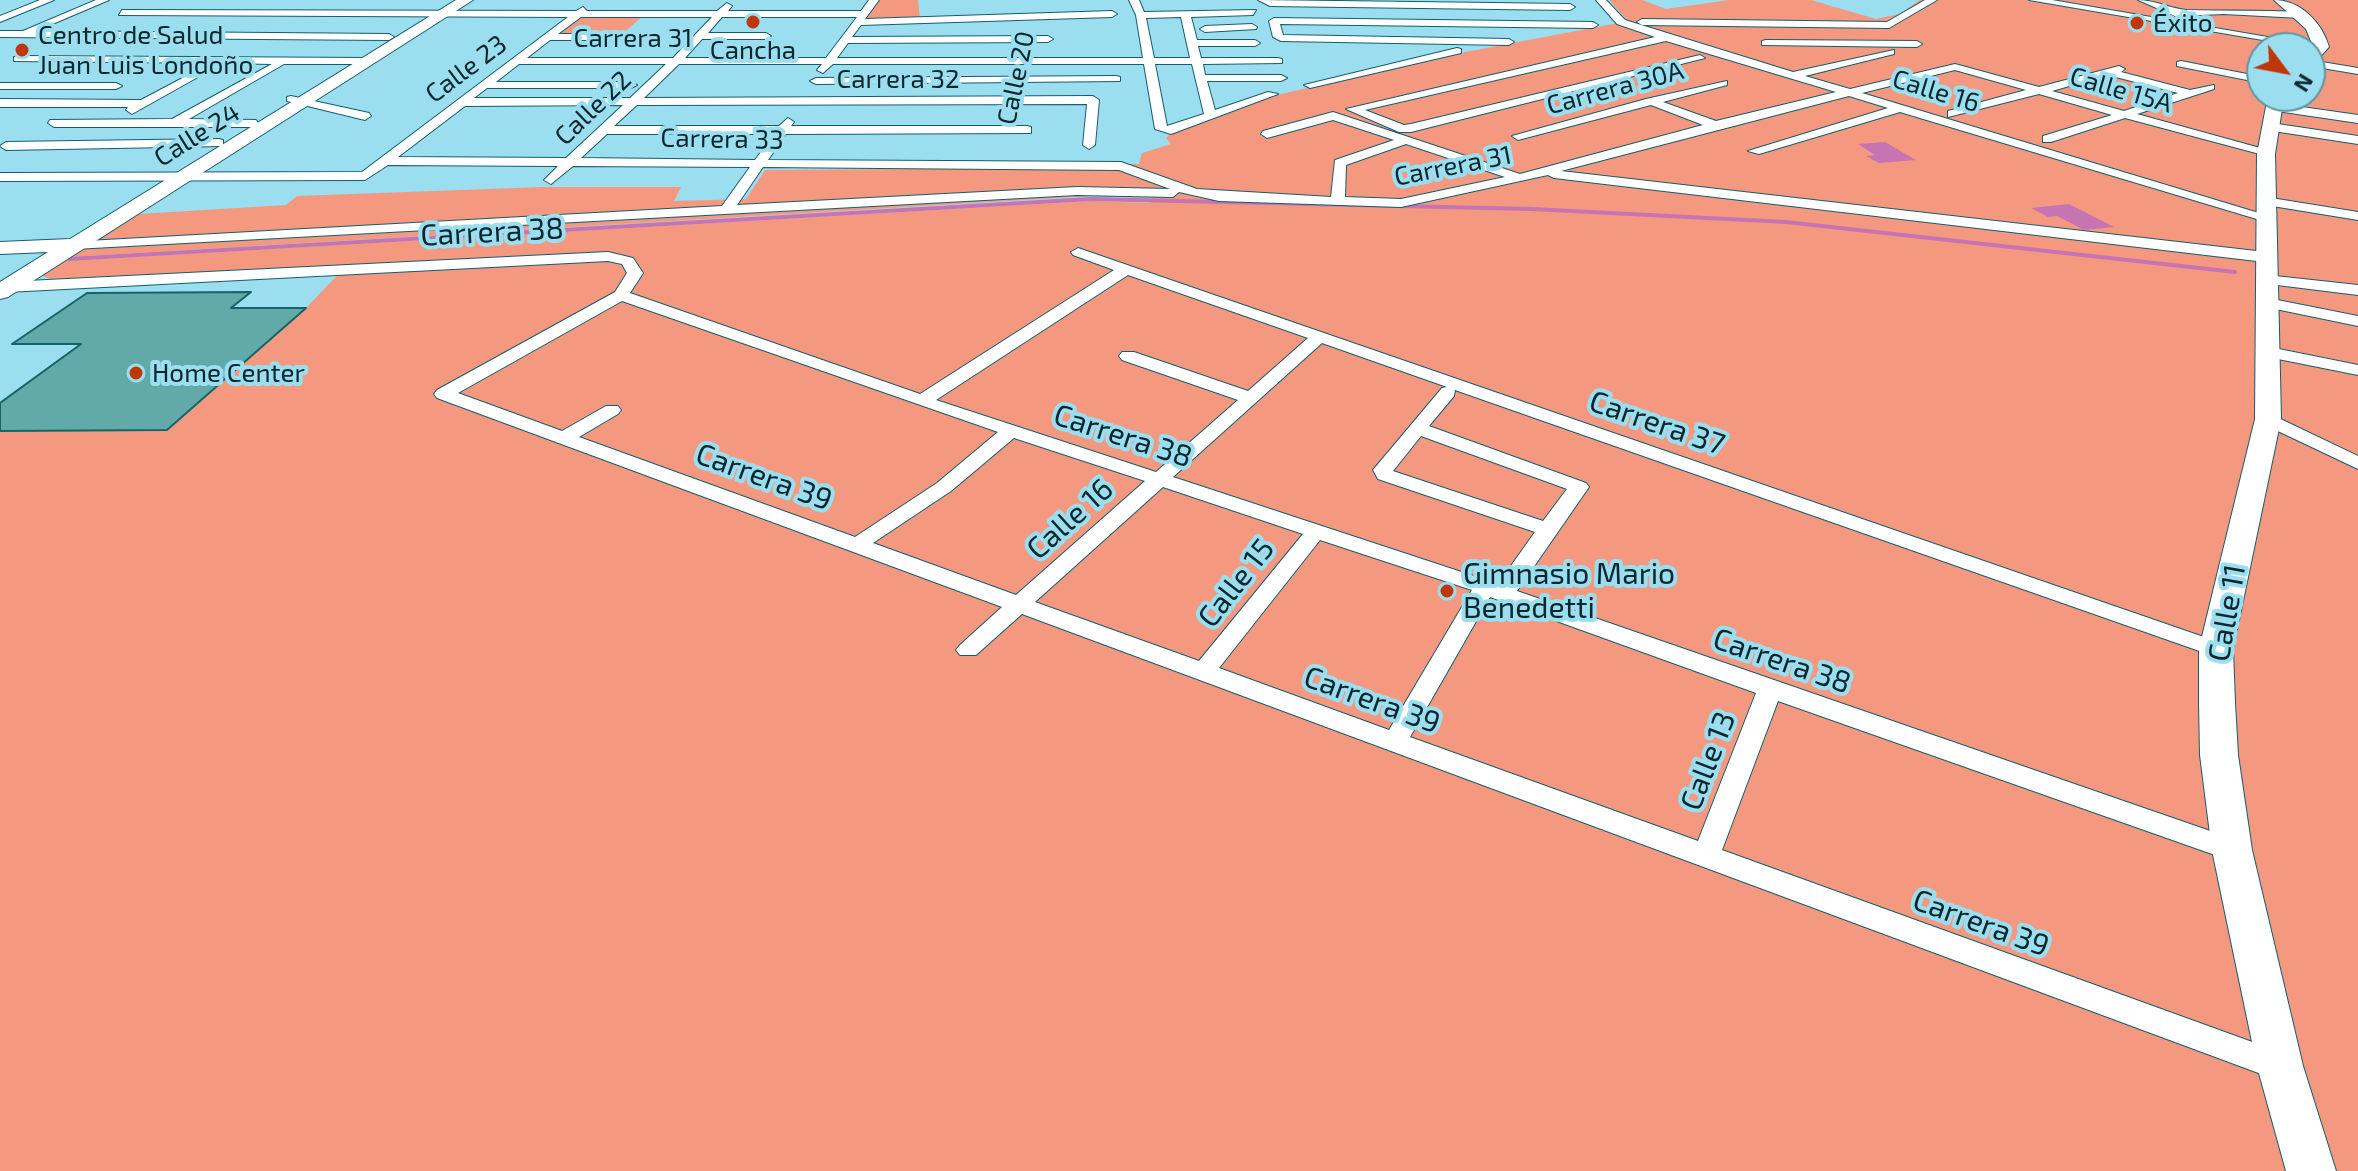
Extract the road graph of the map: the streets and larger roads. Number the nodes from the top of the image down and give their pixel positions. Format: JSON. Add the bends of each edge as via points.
{"nodes":[{"id":1,"x":49,"y":0,"type":"edge"},
{"id":2,"x":104,"y":0,"type":"edge"},
{"id":3,"x":153,"y":0,"type":"edge"},
{"id":4,"x":234,"y":0,"type":"edge"},
{"id":5,"x":376,"y":0,"type":"edge"},
{"id":6,"x":466,"y":0,"type":"edge"},
{"id":7,"x":596,"y":0,"type":"edge"},
{"id":8,"x":734,"y":0,"type":"edge"},
{"id":9,"x":874,"y":0,"type":"edge"},
{"id":10,"x":1050,"y":0,"type":"edge"},
{"id":11,"x":1134,"y":0,"type":"edge"},
{"id":12,"x":1263,"y":0,"type":"edge"},
{"id":13,"x":1562,"y":0,"type":"edge"},
{"id":14,"x":1601,"y":0,"type":"edge"},
{"id":15,"x":1932,"y":0,"type":"edge"},
{"id":16,"x":2037,"y":0,"type":"edge"},
{"id":17,"x":2047,"y":0,"type":"edge"},
{"id":18,"x":2089,"y":0,"type":"edge"},
{"id":19,"x":2143,"y":0,"type":"edge"},
{"id":20,"x":2203,"y":0,"type":"edge"},
{"id":21,"x":2281,"y":0,"type":"edge"},
{"id":22,"x":1398,"y":2,"type":"edge"},
{"id":23,"x":983,"y":3,"type":"dead end"},
{"id":24,"x":925,"y":6,"type":"dead end"},
{"id":25,"x":442,"y":9,"type":"edge"},
{"id":26,"x":2224,"y":11,"type":"junction"},
{"id":27,"x":1253,"y":12,"type":"dead end"},
{"id":28,"x":2110,"y":12,"type":"junction"},
{"id":29,"x":122,"y":13,"type":"junction"},
{"id":30,"x":205,"y":13,"type":"junction"},
{"id":31,"x":284,"y":13,"type":"junction"},
{"id":32,"x":351,"y":13,"type":"junction"},
{"id":33,"x":579,"y":13,"type":"junction"},
{"id":34,"x":649,"y":13,"type":"junction"},
{"id":35,"x":720,"y":13,"type":"junction"},
{"id":36,"x":787,"y":13,"type":"junction"},
{"id":37,"x":2183,"y":13,"type":"junction"},
{"id":38,"x":1112,"y":14,"type":"dead end"},
{"id":39,"x":1185,"y":14,"type":"junction"},
{"id":40,"x":1141,"y":15,"type":"junction"},
{"id":41,"x":2301,"y":15,"type":"junction"},
{"id":42,"x":1051,"y":16,"type":"junction"},
{"id":43,"x":2134,"y":16,"type":"junction"},
{"id":44,"x":110,"y":18,"type":"dead end"},
{"id":45,"x":860,"y":18,"type":"junction"},
{"id":46,"x":0,"y":19,"type":"edge"},
{"id":47,"x":983,"y":19,"type":"junction"},
{"id":48,"x":925,"y":21,"type":"junction"},
{"id":49,"x":1402,"y":22,"type":"junction"},
{"id":50,"x":1621,"y":22,"type":"junction"},
{"id":51,"x":97,"y":24,"type":"dead end"},
{"id":52,"x":1252,"y":27,"type":"dead end"},
{"id":53,"x":1188,"y":29,"type":"junction"},
{"id":54,"x":2314,"y":32,"type":"edge"},
{"id":55,"x":0,"y":34,"type":"edge"},
{"id":56,"x":19,"y":34,"type":"junction"},
{"id":57,"x":72,"y":35,"type":"junction"},
{"id":58,"x":698,"y":36,"type":"junction"},
{"id":59,"x":766,"y":36,"type":"junction"},
{"id":60,"x":154,"y":37,"type":"junction"},
{"id":61,"x":309,"y":37,"type":"junction"},
{"id":62,"x":389,"y":37,"type":"junction"},
{"id":63,"x":549,"y":37,"type":"junction"},
{"id":64,"x":623,"y":37,"type":"junction"},
{"id":65,"x":1537,"y":37,"type":"dead end"},
{"id":66,"x":233,"y":38,"type":"junction"},
{"id":67,"x":1048,"y":39,"type":"junction"},
{"id":68,"x":1523,"y":39,"type":"dead end"},
{"id":69,"x":1662,"y":39,"type":"junction"},
{"id":70,"x":844,"y":40,"type":"junction"},
{"id":71,"x":1409,"y":41,"type":"junction"},
{"id":72,"x":2246,"y":41,"type":"edge"},
{"id":73,"x":1509,"y":42,"type":"junction"},
{"id":74,"x":1191,"y":43,"type":"junction"},
{"id":75,"x":1255,"y":43,"type":"dead end"},
{"id":76,"x":1441,"y":54,"type":"junction"},
{"id":77,"x":2326,"y":60,"type":"edge"},
{"id":78,"x":187,"y":61,"type":"junction"},
{"id":79,"x":282,"y":61,"type":"junction"},
{"id":80,"x":359,"y":61,"type":"junction"},
{"id":81,"x":517,"y":61,"type":"junction"},
{"id":82,"x":744,"y":61,"type":"junction"},
{"id":83,"x":829,"y":61,"type":"junction"},
{"id":84,"x":1195,"y":61,"type":"junction"},
{"id":85,"x":1278,"y":61,"type":"dead end"},
{"id":86,"x":166,"y":62,"type":"junction"},
{"id":87,"x":222,"y":62,"type":"junction"},
{"id":88,"x":596,"y":62,"type":"junction"},
{"id":89,"x":675,"y":62,"type":"junction"},
{"id":90,"x":1044,"y":62,"type":"junction"},
{"id":91,"x":1147,"y":62,"type":"junction"},
{"id":92,"x":1839,"y":63,"type":"junction"},
{"id":93,"x":1467,"y":64,"type":"dead end"},
{"id":94,"x":2181,"y":64,"type":"dead end"},
{"id":95,"x":1963,"y":68,"type":"joint"},
{"id":96,"x":1481,"y":69,"type":"dead end"},
{"id":97,"x":2358,"y":71,"type":"edge"},
{"id":98,"x":141,"y":74,"type":"dead end"},
{"id":99,"x":1494,"y":75,"type":"junction"},
{"id":100,"x":1794,"y":75,"type":"junction"},
{"id":101,"x":2246,"y":77,"type":"edge"},
{"id":102,"x":1199,"y":78,"type":"junction"},
{"id":103,"x":1281,"y":78,"type":"dead end"},
{"id":104,"x":1039,"y":79,"type":"junction"},
{"id":105,"x":1116,"y":79,"type":"dead end"},
{"id":106,"x":128,"y":80,"type":"dead end"},
{"id":107,"x":1723,"y":83,"type":"dead end"},
{"id":108,"x":814,"y":84,"type":"junction"},
{"id":109,"x":485,"y":85,"type":"junction"},
{"id":110,"x":650,"y":85,"type":"junction"},
{"id":111,"x":665,"y":85,"type":"dead end"},
{"id":112,"x":1310,"y":85,"type":"dead end"},
{"id":113,"x":0,"y":86,"type":"edge"},
{"id":114,"x":116,"y":86,"type":"junction"},
{"id":115,"x":798,"y":87,"type":"dead end"},
{"id":116,"x":2210,"y":87,"type":"dead end"},
{"id":117,"x":2041,"y":90,"type":"junction"},
{"id":118,"x":1851,"y":92,"type":"junction"},
{"id":119,"x":2191,"y":93,"type":"junction"},
{"id":120,"x":1544,"y":94,"type":"junction"},
{"id":121,"x":1218,"y":96,"type":"junction"},
{"id":122,"x":297,"y":100,"type":"junction"},
{"id":123,"x":635,"y":100,"type":"junction"},
{"id":124,"x":803,"y":101,"type":"junction"},
{"id":125,"x":1034,"y":101,"type":"junction"},
{"id":126,"x":1650,"y":101,"type":"junction"},
{"id":127,"x":463,"y":102,"type":"junction"},
{"id":128,"x":0,"y":103,"type":"edge"},
{"id":129,"x":31,"y":103,"type":"junction"},
{"id":130,"x":86,"y":103,"type":"junction"},
{"id":131,"x":144,"y":104,"type":"junction"},
{"id":132,"x":1900,"y":108,"type":"junction"},
{"id":133,"x":2274,"y":112,"type":"edge"},
{"id":134,"x":2280,"y":112,"type":"edge"},
{"id":135,"x":2293,"y":112,"type":"edge"},
{"id":136,"x":1952,"y":114,"type":"dead end"},
{"id":137,"x":2125,"y":114,"type":"junction"},
{"id":138,"x":365,"y":116,"type":"dead end"},
{"id":139,"x":1210,"y":116,"type":"junction"},
{"id":140,"x":0,"y":118,"type":"edge"},
{"id":141,"x":2358,"y":119,"type":"edge"},
{"id":142,"x":175,"y":122,"type":"junction"},
{"id":143,"x":108,"y":123,"type":"junction"},
{"id":144,"x":252,"y":123,"type":"junction"},
{"id":145,"x":1715,"y":125,"type":"junction"},
{"id":146,"x":42,"y":128,"type":"junction"},
{"id":147,"x":605,"y":130,"type":"junction"},
{"id":148,"x":781,"y":131,"type":"junction"},
{"id":149,"x":1267,"y":134,"type":"dead end"},
{"id":150,"x":1518,"y":136,"type":"dead end"},
{"id":151,"x":2047,"y":139,"type":"dead end"},
{"id":152,"x":1407,"y":140,"type":"junction"},
{"id":153,"x":2358,"y":140,"type":"edge"},
{"id":154,"x":219,"y":143,"type":"junction"},
{"id":155,"x":1089,"y":145,"type":"dead end"},
{"id":156,"x":3,"y":147,"type":"edge"},
{"id":157,"x":1023,"y":148,"type":"junction"},
{"id":158,"x":1754,"y":151,"type":"dead end"},
{"id":159,"x":2266,"y":154,"type":"junction"},
{"id":160,"x":386,"y":161,"type":"junction"},
{"id":161,"x":573,"y":161,"type":"junction"},
{"id":162,"x":758,"y":164,"type":"junction"},
{"id":163,"x":1058,"y":165,"type":"joint"},
{"id":164,"x":1541,"y":173,"type":"junction"},
{"id":165,"x":0,"y":177,"type":"edge"},
{"id":166,"x":172,"y":178,"type":"junction"},
{"id":167,"x":1520,"y":178,"type":"junction"},
{"id":168,"x":551,"y":180,"type":"dead end"},
{"id":169,"x":1194,"y":193,"type":"junction"},
{"id":170,"x":1338,"y":201,"type":"junction"},
{"id":171,"x":727,"y":209,"type":"junction"},
{"id":172,"x":2265,"y":209,"type":"junction"},
{"id":173,"x":2358,"y":216,"type":"edge"},
{"id":174,"x":68,"y":240,"type":"junction"},
{"id":175,"x":0,"y":248,"type":"edge"},
{"id":176,"x":1078,"y":252,"type":"dead end"},
{"id":177,"x":2265,"y":257,"type":"junction"},
{"id":178,"x":1126,"y":269,"type":"junction"},
{"id":179,"x":2266,"y":280,"type":"junction"},
{"id":180,"x":3,"y":282,"type":"edge"},
{"id":181,"x":2358,"y":290,"type":"edge"},
{"id":182,"x":621,"y":295,"type":"junction"},
{"id":183,"x":2267,"y":303,"type":"junction"},
{"id":184,"x":2358,"y":321,"type":"edge"},
{"id":185,"x":1319,"y":337,"type":"junction"},
{"id":186,"x":2269,"y":352,"type":"junction"},
{"id":187,"x":1128,"y":356,"type":"dead end"},
{"id":188,"x":2358,"y":370,"type":"edge"},
{"id":189,"x":1448,"y":392,"type":"dead end"},
{"id":190,"x":1250,"y":398,"type":"junction"},
{"id":191,"x":922,"y":401,"type":"junction"},
{"id":192,"x":612,"y":410,"type":"dead end"},
{"id":193,"x":2268,"y":419,"type":"junction"},
{"id":194,"x":1419,"y":429,"type":"junction"},
{"id":195,"x":1011,"y":431,"type":"junction"},
{"id":196,"x":563,"y":438,"type":"junction"},
{"id":197,"x":2358,"y":463,"type":"edge"},
{"id":198,"x":1158,"y":480,"type":"junction"},
{"id":199,"x":1549,"y":530,"type":"junction"},
{"id":200,"x":1316,"y":531,"type":"junction"},
{"id":201,"x":856,"y":545,"type":"junction"},
{"id":202,"x":1494,"y":591,"type":"junction"},
{"id":203,"x":1019,"y":605,"type":"junction"},
{"id":204,"x":2216,"y":649,"type":"junction"},
{"id":205,"x":968,"y":650,"type":"dead end"},
{"id":206,"x":1203,"y":672,"type":"junction"},
{"id":207,"x":1770,"y":689,"type":"junction"},
{"id":208,"x":1394,"y":742,"type":"junction"},
{"id":209,"x":2232,"y":850,"type":"junction"},
{"id":210,"x":1706,"y":856,"type":"junction"},
{"id":211,"x":2280,"y":1066,"type":"junction"},
{"id":212,"x":2311,"y":1171,"type":"edge"}],
"edges":[{"from":1,"to":46,"type":"street"},
{"from":2,"to":56,"type":"street"},
{"from":3,"to":29,"type":"street"},
{"from":4,"to":30,"type":"street"},
{"from":5,"to":32,"type":"street"},
{"from":6,"to":25,"type":"street","name":"Calle 24"},
{"from":7,"to":33,"type":"street","name":"Calle 23"},
{"from":8,"to":35,"type":"street","name":"Calle 22"},
{"from":9,"to":45,"type":"street"},
{"from":10,"to":42,"type":"street","name":"Calle 20"},
{"from":11,"to":40,"type":"street"},
{"from":12,"to":22,"type":"street"},
{"from":13,"to":22,"type":"street","via":[[1572,5]]},
{"from":14,"to":50,"type":"street","name":"Calle 16"},
{"from":15,"to":50,"type":"street","via":[[1889,25]]},
{"from":16,"to":17,"type":"street"},
{"from":16,"to":28,"type":"street"},
{"from":18,"to":28,"type":"street","via":[[2121,10]]},
{"from":19,"to":37,"type":"street"},
{"from":20,"to":26,"type":"street"},
{"from":21,"to":41,"type":"street"},
{"from":22,"to":49,"type":"street"},
{"from":23,"to":47,"type":"street"},
{"from":24,"to":48,"type":"street"},
{"from":25,"to":32,"type":"street"},
{"from":25,"to":33,"type":"street"},
{"from":25,"to":62,"type":"street","name":"Calle 24"},
{"from":25,"to":80,"type":"street","name":"Calle 24"},
{"from":26,"to":37,"type":"street"},
{"from":26,"to":41,"type":"street"},
{"from":27,"to":39,"type":"street"},
{"from":28,"to":43,"type":"street"},
{"from":29,"to":30,"type":"street"},
{"from":29,"to":44,"type":"street"},
{"from":30,"to":31,"type":"street"},
{"from":30,"to":60,"type":"street"},
{"from":31,"to":32,"type":"street"},
{"from":31,"to":66,"type":"street"},
{"from":32,"to":61,"type":"street"},
{"from":33,"to":34,"type":"street"},
{"from":33,"to":63,"type":"street","name":"Calle 23"},
{"from":34,"to":35,"type":"street"},
{"from":34,"to":64,"type":"street"},
{"from":35,"to":36,"type":"street"},
{"from":35,"to":58,"type":"street","name":"Calle 22"},
{"from":36,"to":45,"type":"street"},
{"from":36,"to":59,"type":"street"},
{"from":37,"to":43,"type":"street"},
{"from":38,"to":42,"type":"street"},
{"from":39,"to":40,"type":"street"},
{"from":39,"to":53,"type":"street"},
{"from":40,"to":91,"type":"street"},
{"from":41,"to":54,"type":"street"},
{"from":42,"to":47,"type":"street"},
{"from":42,"to":67,"type":"street","name":"Calle 20"},
{"from":43,"to":72,"type":"street"},
{"from":45,"to":48,"type":"street"},
{"from":45,"to":70,"type":"street"},
{"from":47,"to":48,"type":"street"},
{"from":49,"to":65,"type":"street","via":[[1594,27]]},
{"from":49,"to":71,"type":"street"},
{"from":49,"to":71,"type":"street","via":[[1274,21],[1281,38]]},
{"from":50,"to":69,"type":"street","name":"Calle 16"},
{"from":51,"to":57,"type":"street"},
{"from":52,"to":53,"type":"street"},
{"from":53,"to":74,"type":"street"},
{"from":55,"to":56,"type":"street"},
{"from":56,"to":57,"type":"street"},
{"from":57,"to":60,"type":"street"},
{"from":57,"to":86,"type":"street","via":[[14,61]]},
{"from":58,"to":59,"type":"street"},
{"from":58,"to":89,"type":"street","name":"Calle 22"},
{"from":59,"to":82,"type":"street"},
{"from":60,"to":66,"type":"street"},
{"from":61,"to":62,"type":"street"},
{"from":61,"to":66,"type":"street"},
{"from":62,"to":80,"type":"street","name":"Calle 24"},
{"from":63,"to":64,"type":"street"},
{"from":63,"to":81,"type":"street","name":"Calle 23"},
{"from":64,"to":88,"type":"street"},
{"from":66,"to":78,"type":"street"},
{"from":67,"to":70,"type":"street"},
{"from":67,"to":90,"type":"street","name":"Calle 20"},
{"from":68,"to":73,"type":"street"},
{"from":69,"to":99,"type":"street"},
{"from":69,"to":100,"type":"street","name":"Calle 16"},
{"from":69,"to":120,"type":"street","via":[[1702,56]]},
{"from":70,"to":83,"type":"street"},
{"from":71,"to":73,"type":"street"},
{"from":71,"to":76,"type":"street"},
{"from":73,"to":76,"type":"street"},
{"from":74,"to":75,"type":"street"},
{"from":74,"to":84,"type":"street"},
{"from":76,"to":93,"type":"street"},
{"from":76,"to":112,"type":"street"},
{"from":77,"to":97,"type":"street"},
{"from":78,"to":86,"type":"street"},
{"from":78,"to":87,"type":"street"},
{"from":79,"to":80,"type":"street"},
{"from":79,"to":87,"type":"street"},
{"from":79,"to":142,"type":"street"},
{"from":80,"to":122,"type":"street","name":"Calle 24"},
{"from":81,"to":88,"type":"street","name":"Carrera 31"},
{"from":81,"to":109,"type":"street","name":"Calle 23"},
{"from":82,"to":83,"type":"street","name":"Carrera 31"},
{"from":82,"to":89,"type":"street","name":"Carrera 31"},
{"from":83,"to":90,"type":"street","name":"Carrera 31"},
{"from":83,"to":108,"type":"street"},
{"from":84,"to":85,"type":"street","name":"Carrera 31"},
{"from":84,"to":91,"type":"street","name":"Carrera 31"},
{"from":84,"to":102,"type":"street"},
{"from":86,"to":98,"type":"street"},
{"from":87,"to":131,"type":"street"},
{"from":88,"to":89,"type":"street","name":"Carrera 31"},
{"from":89,"to":110,"type":"street","name":"Calle 22"},
{"from":90,"to":91,"type":"street","name":"Carrera 31"},
{"from":90,"to":104,"type":"street","name":"Calle 20"},
{"from":91,"to":139,"type":"street","via":[[1161,129]]},
{"from":92,"to":92,"type":"street","via":[[1865,57],[1918,45],[1766,43]]},
{"from":92,"to":100,"type":"street"},
{"from":94,"to":101,"type":"street"},
{"from":95,"to":117,"type":"street","name":"Calle 15A"},
{"from":95,"to":118,"type":"street","name":"Carrera 31"},
{"from":96,"to":99,"type":"street"},
{"from":99,"to":120,"type":"street"},
{"from":99,"to":120,"type":"street","via":[[1352,109],[1403,129]]},
{"from":100,"to":118,"type":"street","name":"Calle 16"},
{"from":102,"to":103,"type":"street"},
{"from":102,"to":121,"type":"street"},
{"from":104,"to":105,"type":"street"},
{"from":104,"to":108,"type":"street"},
{"from":104,"to":125,"type":"street","name":"Calle 20"},
{"from":106,"to":114,"type":"street"},
{"from":107,"to":126,"type":"street","name":"Carrera 30A"},
{"from":108,"to":115,"type":"street"},
{"from":108,"to":124,"type":"street"},
{"from":109,"to":110,"type":"street"},
{"from":109,"to":127,"type":"street","name":"Calle 23"},
{"from":110,"to":111,"type":"street"},
{"from":110,"to":123,"type":"street","name":"Calle 22"},
{"from":113,"to":114,"type":"street"},
{"from":114,"to":130,"type":"street"},
{"from":116,"to":119,"type":"street"},
{"from":117,"to":119,"type":"street","via":[[2114,70]]},
{"from":117,"to":136,"type":"street"},
{"from":117,"to":137,"type":"street","name":"Calle 15A"},
{"from":118,"to":132,"type":"street","name":"Calle 16"},
{"from":118,"to":145,"type":"street","name":"Carrera 31"},
{"from":119,"to":137,"type":"street"},
{"from":121,"to":139,"type":"street"},
{"from":121,"to":139,"type":"street","via":[[1272,94]]},
{"from":122,"to":138,"type":"street"},
{"from":122,"to":144,"type":"street","name":"Calle 24"},
{"from":122,"to":166,"type":"street","name":"Calle 24"},
{"from":123,"to":124,"type":"street","name":"Carrera 32"},
{"from":123,"to":127,"type":"street","name":"Carrera 32"},
{"from":123,"to":147,"type":"street","name":"Calle 22"},
{"from":124,"to":125,"type":"street","name":"Carrera 32"},
{"from":124,"to":148,"type":"street"},
{"from":125,"to":155,"type":"street","name":"Carrera 32","via":[[1093,100]]},
{"from":125,"to":157,"type":"street","name":"Calle 20"},
{"from":126,"to":145,"type":"street"},
{"from":126,"to":150,"type":"street","name":"Carrera 30A"},
{"from":127,"to":160,"type":"street","name":"Calle 23"},
{"from":128,"to":129,"type":"street"},
{"from":129,"to":130,"type":"street"},
{"from":129,"to":140,"type":"street"},
{"from":130,"to":131,"type":"street"},
{"from":130,"to":146,"type":"street"},
{"from":131,"to":143,"type":"street"},
{"from":132,"to":158,"type":"street"},
{"from":132,"to":172,"type":"street","name":"Calle 16"},
{"from":133,"to":159,"type":"street","name":"Calle 11"},
{"from":134,"to":153,"type":"street"},
{"from":135,"to":141,"type":"street"},
{"from":137,"to":151,"type":"street"},
{"from":137,"to":159,"type":"street","name":"Calle 15A"},
{"from":142,"to":143,"type":"street"},
{"from":142,"to":144,"type":"street"},
{"from":143,"to":146,"type":"street"},
{"from":144,"to":154,"type":"street","name":"Calle 24"},
{"from":145,"to":164,"type":"street","name":"Carrera 31"},
{"from":146,"to":156,"type":"street"},
{"from":147,"to":148,"type":"street"},
{"from":147,"to":161,"type":"street","name":"Calle 22"},
{"from":148,"to":157,"type":"street"},
{"from":148,"to":162,"type":"street"},
{"from":149,"to":152,"type":"street","via":[[1333,116]]},
{"from":152,"to":167,"type":"street"},
{"from":152,"to":170,"type":"street","via":[[1340,163]]},
{"from":154,"to":156,"type":"street"},
{"from":154,"to":166,"type":"street","name":"Calle 24"},
{"from":157,"to":162,"type":"street","name":"Carrera 33"},
{"from":157,"to":163,"type":"street","name":"Carrera 33"},
{"from":159,"to":172,"type":"street","name":"Calle 11"},
{"from":160,"to":161,"type":"street","name":"Carrera 33"},
{"from":160,"to":166,"type":"street","name":"Calle 23","via":[[365,176]]},
{"from":161,"to":162,"type":"street","name":"Carrera 33"},
{"from":161,"to":168,"type":"street","name":"Calle 22"},
{"from":162,"to":171,"type":"street"},
{"from":163,"to":169,"type":"street","name":"Carrera 31","via":[[1121,166]]},
{"from":164,"to":167,"type":"street","name":"Carrera 31"},
{"from":164,"to":177,"type":"street"},
{"from":165,"to":166,"type":"street"},
{"from":166,"to":174,"type":"street","name":"Calle 24"},
{"from":166,"to":174,"type":"street","name":"Calle 24","via":[[104,226]]},
{"from":167,"to":170,"type":"street","name":"Carrera 31","via":[[1401,203]]},
{"from":169,"to":170,"type":"street","name":"Carrera 31"},
{"from":169,"to":171,"type":"street","via":[[1077,191]]},
{"from":171,"to":174,"type":"street"},
{"from":172,"to":173,"type":"street"},
{"from":172,"to":177,"type":"street","name":"Calle 11"},
{"from":174,"to":175,"type":"street"},
{"from":174,"to":180,"type":"street","name":"Calle 24"},
{"from":174,"to":180,"type":"street","name":"Calle 24","via":[[29,274]]},
{"from":176,"to":178,"type":"street","name":"Carrera 37"},
{"from":177,"to":179,"type":"street","name":"Calle 11"},
{"from":178,"to":185,"type":"street","name":"Carrera 37"},
{"from":178,"to":191,"type":"street"},
{"from":179,"to":181,"type":"street"},
{"from":179,"to":183,"type":"street","name":"Calle 11"},
{"from":180,"to":182,"type":"street","name":"Carrera 38","via":[[608,256],[628,261],[635,273]]},
{"from":182,"to":191,"type":"street","name":"Carrera 38"},
{"from":182,"to":196,"type":"street","name":"Carrera 39","via":[[443,394]]},
{"from":183,"to":184,"type":"street"},
{"from":183,"to":186,"type":"street","name":"Calle 11"},
{"from":185,"to":190,"type":"street","name":"Calle 16"},
{"from":185,"to":204,"type":"street","name":"Carrera 37"},
{"from":186,"to":188,"type":"street"},
{"from":186,"to":193,"type":"street","name":"Calle 11"},
{"from":187,"to":190,"type":"street"},
{"from":189,"to":194,"type":"street"},
{"from":190,"to":198,"type":"street","name":"Calle 16"},
{"from":191,"to":195,"type":"street","name":"Carrera 38"},
{"from":192,"to":196,"type":"street"},
{"from":193,"to":197,"type":"street"},
{"from":193,"to":204,"type":"street","name":"Calle 11"},
{"from":194,"to":199,"type":"street","via":[[1579,487]]},
{"from":194,"to":199,"type":"street","via":[[1383,470],[1385,475]]},
{"from":195,"to":198,"type":"street","name":"Carrera 38"},
{"from":195,"to":201,"type":"street","via":[[944,487]]},
{"from":196,"to":201,"type":"street","name":"Carrera 39"},
{"from":198,"to":200,"type":"street","name":"Carrera 38"},
{"from":198,"to":203,"type":"street","name":"Calle 16"},
{"from":199,"to":202,"type":"street","via":[[1513,577]]},
{"from":200,"to":202,"type":"street","name":"Carrera 38"},
{"from":200,"to":206,"type":"street","name":"Calle 15"},
{"from":201,"to":203,"type":"street","name":"Carrera 39"},
{"from":202,"to":207,"type":"street","name":"Carrera 38"},
{"from":202,"to":208,"type":"street"},
{"from":203,"to":205,"type":"street","name":"Calle 16"},
{"from":203,"to":206,"type":"street","name":"Carrera 39"},
{"from":204,"to":209,"type":"street","name":"Calle 11","via":[[2219,755]]},
{"from":206,"to":208,"type":"street","name":"Carrera 39"},
{"from":207,"to":209,"type":"street","name":"Carrera 38"},
{"from":207,"to":210,"type":"street","name":"Calle 13"},
{"from":208,"to":210,"type":"street","name":"Carrera 39"},
{"from":209,"to":211,"type":"street","name":"Calle 11"},
{"from":210,"to":211,"type":"street","name":"Carrera 39"},
{"from":211,"to":212,"type":"street","name":"Calle 11"}]}
